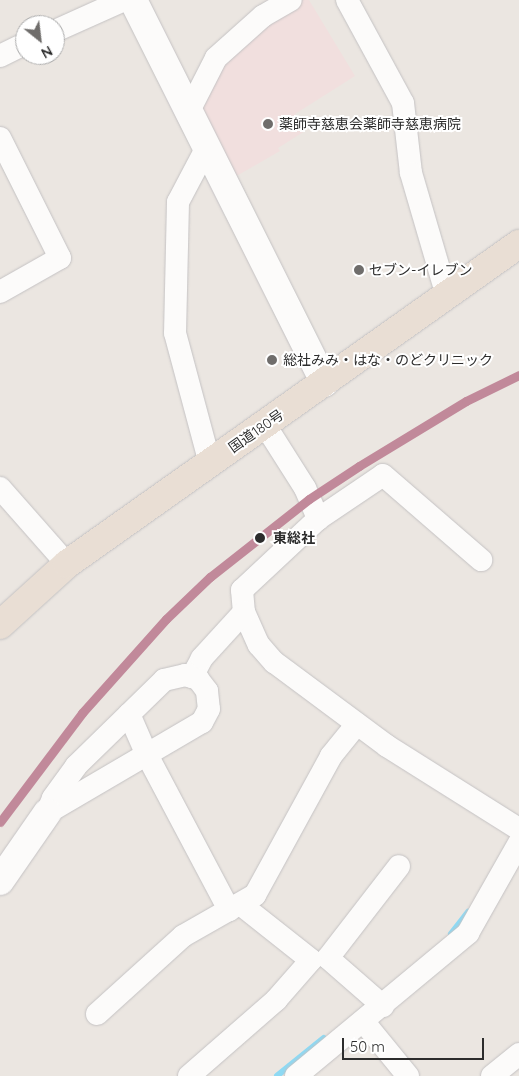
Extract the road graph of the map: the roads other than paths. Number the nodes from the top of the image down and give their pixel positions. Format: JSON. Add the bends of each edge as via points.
{"nodes":[{"id":1,"x":124,"y":0,"type":"edge"},
{"id":2,"x":133,"y":0,"type":"edge"},
{"id":3,"x":291,"y":0,"type":"edge"},
{"id":4,"x":348,"y":0,"type":"edge"},
{"id":5,"x":65,"y":27,"type":"edge"},
{"id":6,"x":15,"y":49,"type":"edge"},
{"id":7,"x":0,"y":56,"type":"edge"},
{"id":8,"x":190,"y":111,"type":"junction"},
{"id":9,"x":0,"y":138,"type":"edge"},
{"id":10,"x":208,"y":148,"type":"junction"},
{"id":11,"x":519,"y":244,"type":"edge"},
{"id":12,"x":0,"y":292,"type":"edge"},
{"id":13,"x":447,"y":296,"type":"junction"},
{"id":14,"x":325,"y":383,"type":"junction"},
{"id":15,"x":265,"y":425,"type":"junction"},
{"id":16,"x":210,"y":464,"type":"junction"},
{"id":17,"x":0,"y":488,"type":"edge"},
{"id":18,"x":318,"y":519,"type":"junction"},
{"id":19,"x":481,"y":560,"type":"dead end"},
{"id":20,"x":67,"y":564,"type":"junction"},
{"id":21,"x":244,"y":612,"type":"junction"},
{"id":22,"x":0,"y":625,"type":"edge"},
{"id":23,"x":192,"y":676,"type":"junction"},
{"id":24,"x":129,"y":714,"type":"junction"},
{"id":25,"x":358,"y":724,"type":"junction"},
{"id":26,"x":146,"y":754,"type":"junction"},
{"id":27,"x":48,"y":813,"type":"junction"},
{"id":28,"x":517,"y":833,"type":"edge"},
{"id":29,"x":399,"y":866,"type":"dead end"},
{"id":30,"x":0,"y":881,"type":"edge"},
{"id":31,"x":234,"y":907,"type":"junction"},
{"id":32,"x":383,"y":1006,"type":"junction"},
{"id":33,"x":97,"y":1014,"type":"dead end"},
{"id":34,"x":363,"y":1021,"type":"junction"},
{"id":35,"x":519,"y":1054,"type":"edge"},
{"id":36,"x":189,"y":1076,"type":"edge"},
{"id":37,"x":296,"y":1076,"type":"edge"},
{"id":38,"x":408,"y":1076,"type":"edge"},
{"id":39,"x":492,"y":1076,"type":"edge"}],
"edges":[{"from":1,"to":5,"type":"street"},
{"from":2,"to":8,"type":"street"},
{"from":3,"to":8,"type":"street","via":[[262,16],[216,58]]},
{"from":4,"to":13,"type":"street","via":[[403,103],[410,173]]},
{"from":6,"to":7,"type":"street"},
{"from":8,"to":10,"type":"street"},
{"from":9,"to":12,"type":"street","via":[[60,258]]},
{"from":10,"to":14,"type":"street"},
{"from":10,"to":16,"type":"street","via":[[178,202],[175,333]]},
{"from":11,"to":13,"type":"highway","name":"国道180号"},
{"from":13,"to":14,"type":"highway","name":"国道180号"},
{"from":14,"to":15,"type":"highway","name":"国道180号"},
{"from":15,"to":16,"type":"highway","name":"国道180号"},
{"from":15,"to":18,"type":"street","via":[[305,488]]},
{"from":16,"to":20,"type":"highway","name":"国道180号"},
{"from":17,"to":20,"type":"street"},
{"from":18,"to":19,"type":"street","via":[[383,475]]},
{"from":18,"to":21,"type":"street","via":[[242,590]]},
{"from":20,"to":22,"type":"highway","name":"国道180号"},
{"from":21,"to":23,"type":"street","via":[[202,658]]},
{"from":21,"to":25,"type":"street","via":[[259,645],[274,662]]},
{"from":23,"to":24,"type":"street","via":[[178,674],[164,680]]},
{"from":23,"to":26,"type":"street","via":[[207,691],[210,703],[206,716],[196,727]]},
{"from":24,"to":26,"type":"street"},
{"from":24,"to":27,"type":"street","via":[[76,766],[52,798]]},
{"from":25,"to":28,"type":"street"},
{"from":25,"to":31,"type":"street","via":[[331,756],[255,895]]},
{"from":26,"to":27,"type":"street"},
{"from":26,"to":31,"type":"street"},
{"from":27,"to":30,"type":"street"},
{"from":28,"to":32,"type":"street","via":[[468,933]]},
{"from":29,"to":32,"type":"street","via":[[328,958]]},
{"from":31,"to":33,"type":"street","via":[[183,936]]},
{"from":31,"to":36,"type":"street","via":[[311,960],[276,1000]]},
{"from":32,"to":34,"type":"street"},
{"from":34,"to":37,"type":"street"},
{"from":34,"to":38,"type":"street"},
{"from":35,"to":39,"type":"street"}]}
